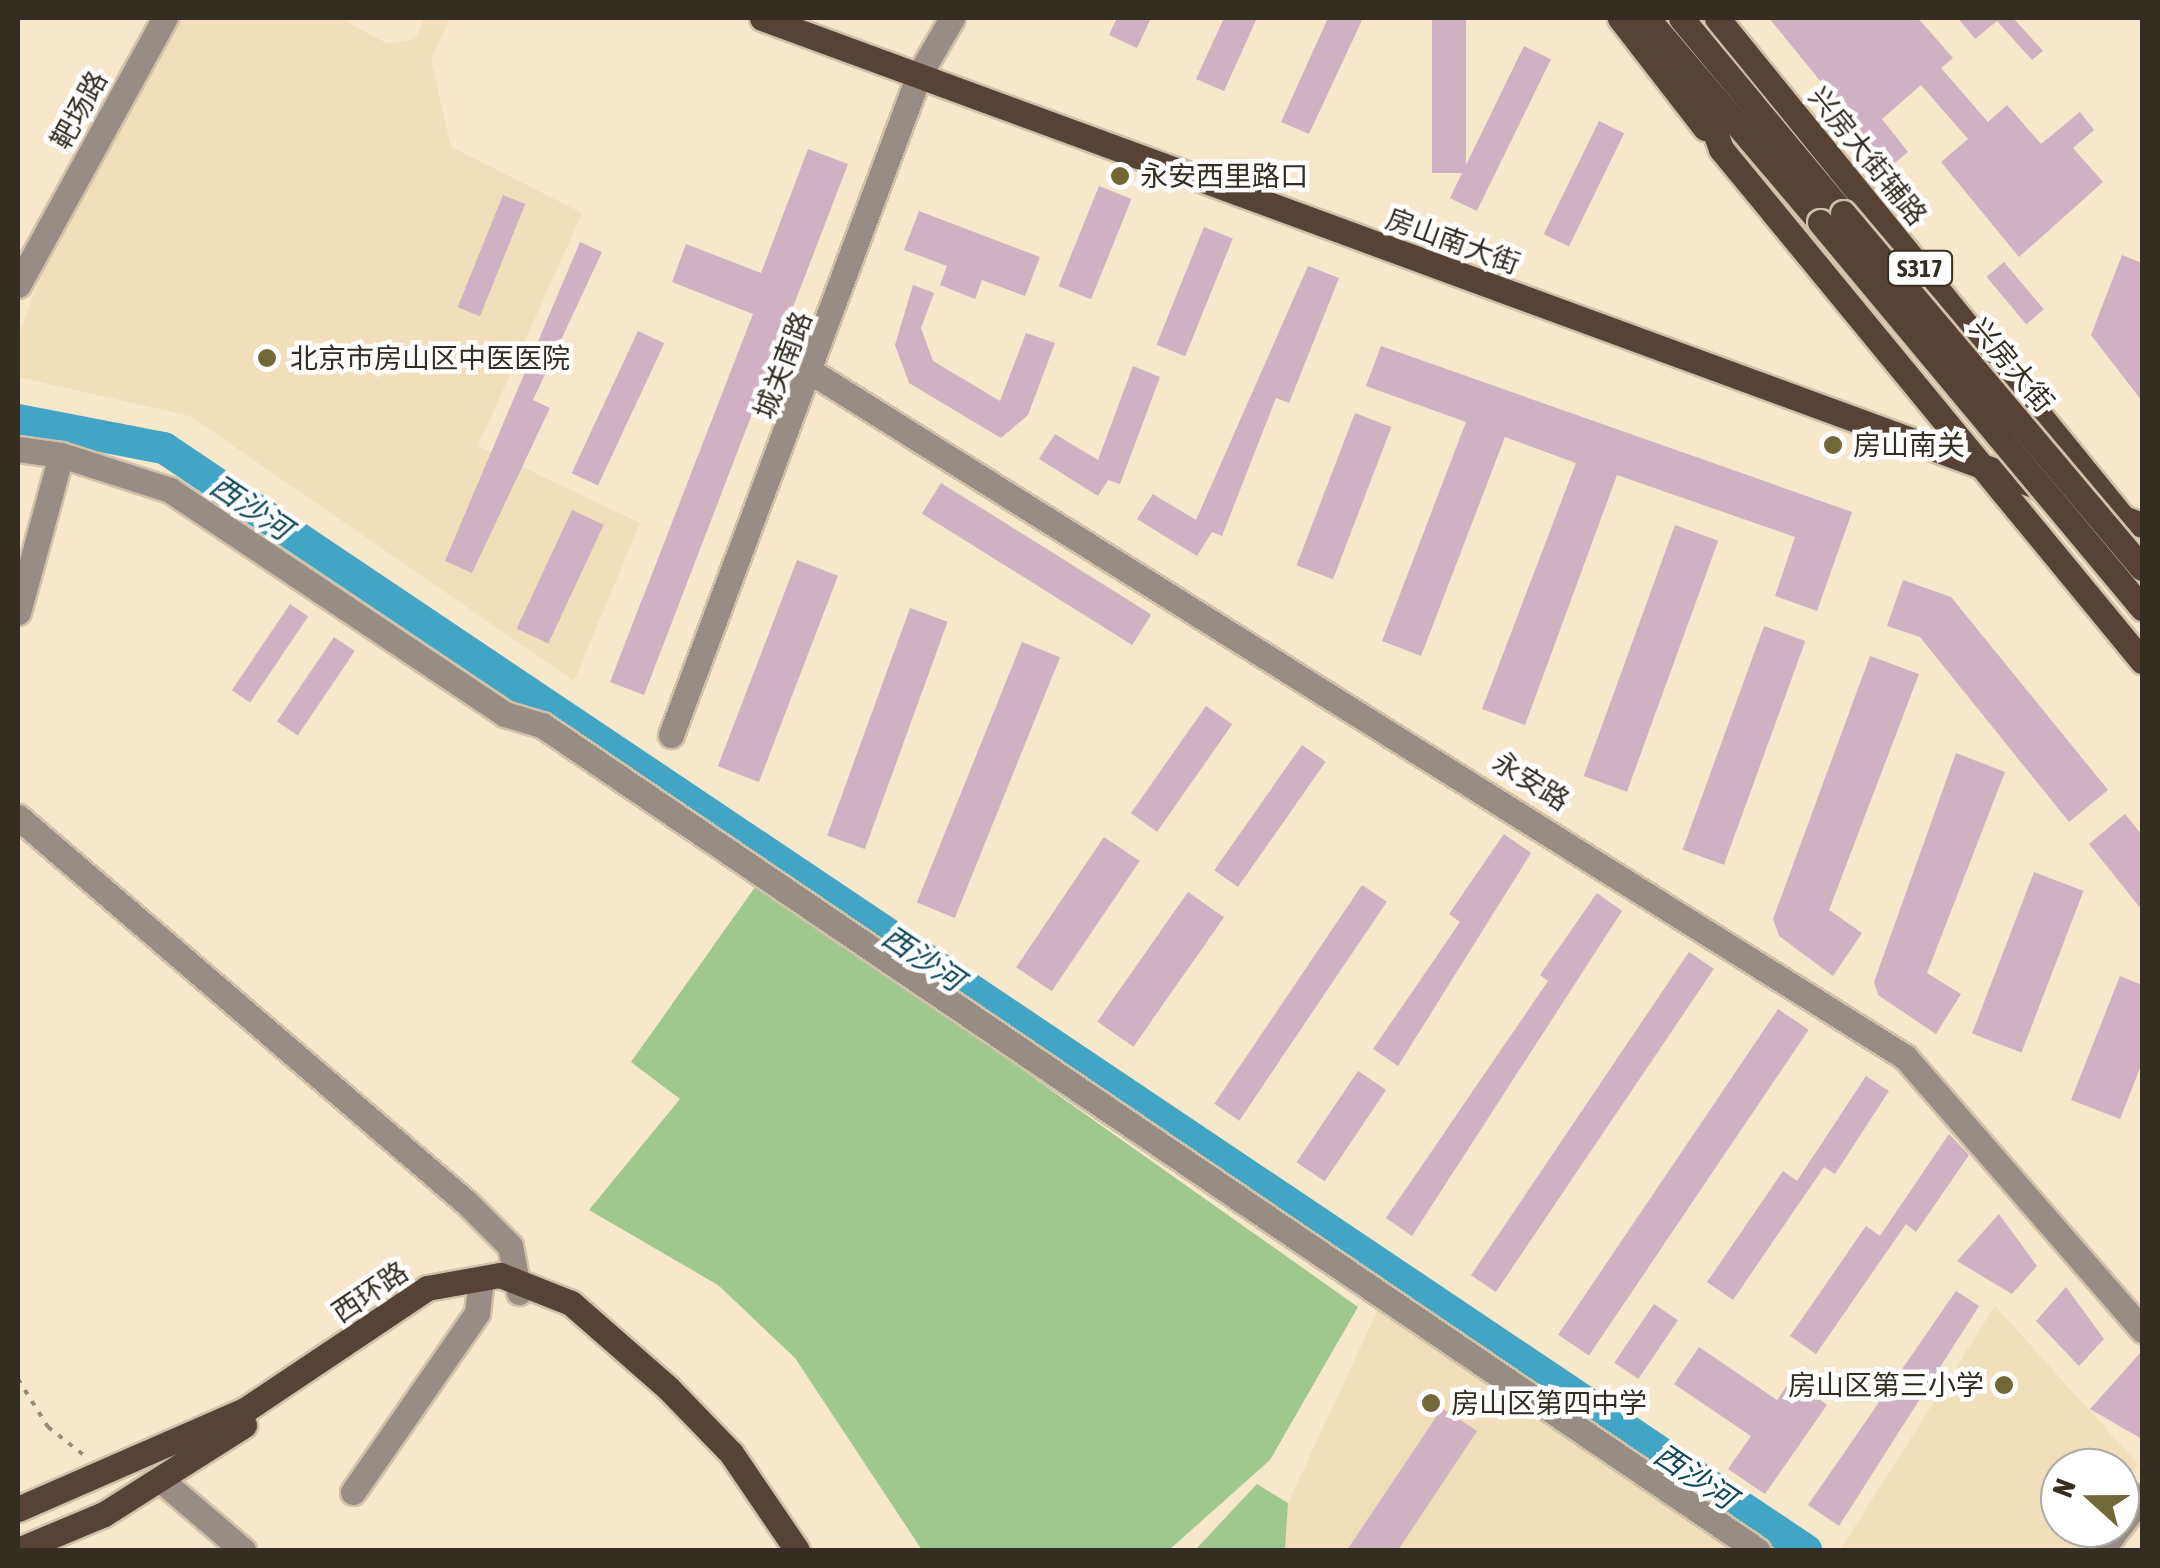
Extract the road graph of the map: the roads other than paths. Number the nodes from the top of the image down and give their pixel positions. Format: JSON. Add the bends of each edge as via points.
{"nodes":[{"id":1,"x":165,"y":18,"type":"edge"},
{"id":2,"x":762,"y":18,"type":"edge"},
{"id":3,"x":952,"y":18,"type":"edge"},
{"id":4,"x":1620,"y":18,"type":"edge"},
{"id":5,"x":1647,"y":18,"type":"edge"},
{"id":6,"x":1680,"y":18,"type":"edge"},
{"id":7,"x":1716,"y":18,"type":"edge"},
{"id":8,"x":919,"y":75,"type":"junction"},
{"id":9,"x":1695,"y":76,"type":"junction"},
{"id":10,"x":1721,"y":149,"type":"junction"},
{"id":11,"x":1831,"y":217,"type":"junction"},
{"id":12,"x":18,"y":285,"type":"edge"},
{"id":13,"x":814,"y":373,"type":"junction"},
{"id":14,"x":18,"y":449,"type":"edge"},
{"id":15,"x":61,"y":455,"type":"junction"},
{"id":16,"x":1982,"y":466,"type":"junction"},
{"id":17,"x":2133,"y":522,"type":"edge"},
{"id":18,"x":2142,"y":541,"type":"edge"},
{"id":19,"x":2142,"y":568,"type":"edge"},
{"id":20,"x":2142,"y":608,"type":"edge"},
{"id":21,"x":18,"y":612,"type":"edge"},
{"id":22,"x":2142,"y":661,"type":"edge"},
{"id":23,"x":671,"y":736,"type":"dead end"},
{"id":24,"x":18,"y":817,"type":"edge"},
{"id":25,"x":521,"y":1286,"type":"junction"},
{"id":26,"x":480,"y":1288,"type":"junction"},
{"id":27,"x":2142,"y":1330,"type":"edge"},
{"id":28,"x":161,"y":1480,"type":"junction"},
{"id":29,"x":353,"y":1492,"type":"dead end"},
{"id":30,"x":18,"y":1509,"type":"edge"},
{"id":31,"x":18,"y":1550,"type":"edge"},
{"id":32,"x":244,"y":1550,"type":"edge"},
{"id":33,"x":784,"y":1550,"type":"edge"},
{"id":34,"x":797,"y":1550,"type":"edge"},
{"id":35,"x":1757,"y":1550,"type":"edge"}],
"edges":[{"from":1,"to":12,"type":"street","name":"靶场路"},
{"from":2,"to":8,"type":"main road","name":"房山南大街"},
{"from":3,"to":8,"type":"street","name":"城关南路"},
{"from":4,"to":10,"type":"main road","name":"兴房大街","number":"S317"},
{"from":5,"to":9,"type":"main road","name":"兴房大街","number":"S317"},
{"from":6,"to":11,"type":"main road","name":"兴房大街","number":"S317"},
{"from":7,"to":17,"type":"main road","name":"兴房大街辅路","number":"S317"},
{"from":8,"to":13,"type":"street","name":"城关南路"},
{"from":8,"to":16,"type":"main road","name":"房山南大街"},
{"from":9,"to":10,"type":"main road","name":"兴房大街","number":"S317"},
{"from":9,"to":11,"type":"main road","name":"兴房大街","number":"S317"},
{"from":10,"to":16,"type":"main road","name":"兴房大街","number":"S317"},
{"from":11,"to":19,"type":"main road","name":"兴房大街","number":"S317","bridge":true},
{"from":11,"to":20,"type":"main road","name":"兴房大街","number":"S317","bridge":true},
{"from":13,"to":23,"type":"street","name":"城关南路"},
{"from":13,"to":27,"type":"street","name":"永安路","via":[[1905,1057]]},
{"from":14,"to":15,"type":"street"},
{"from":15,"to":21,"type":"street"},
{"from":15,"to":35,"type":"street","via":[[170,490],[506,714],[542,725]]},
{"from":16,"to":17,"type":"main road","name":"房山南大街"},
{"from":16,"to":22,"type":"main road","name":"兴房大街","number":"S317"},
{"from":17,"to":18,"type":"main road","number":"S317"},
{"from":24,"to":25,"type":"street","via":[[467,1203],[510,1246]]},
{"from":25,"to":26,"type":"main road","name":"西环路"},
{"from":25,"to":30,"type":"main road","name":"西环路","via":[[479,1276],[427,1288],[245,1410]]},
{"from":25,"to":33,"type":"main road","name":"西环路","via":[[569,1316],[666,1404]]},
{"from":25,"to":34,"type":"main road","name":"西环路","via":[[580,1308],[668,1388],[731,1453]]},
{"from":26,"to":28,"type":"main road","name":"西环路","via":[[416,1308]]},
{"from":26,"to":29,"type":"street","via":[[478,1313]]},
{"from":28,"to":31,"type":"main road","name":"西环路","via":[[73,1531]]},
{"from":28,"to":32,"type":"street"}]}
